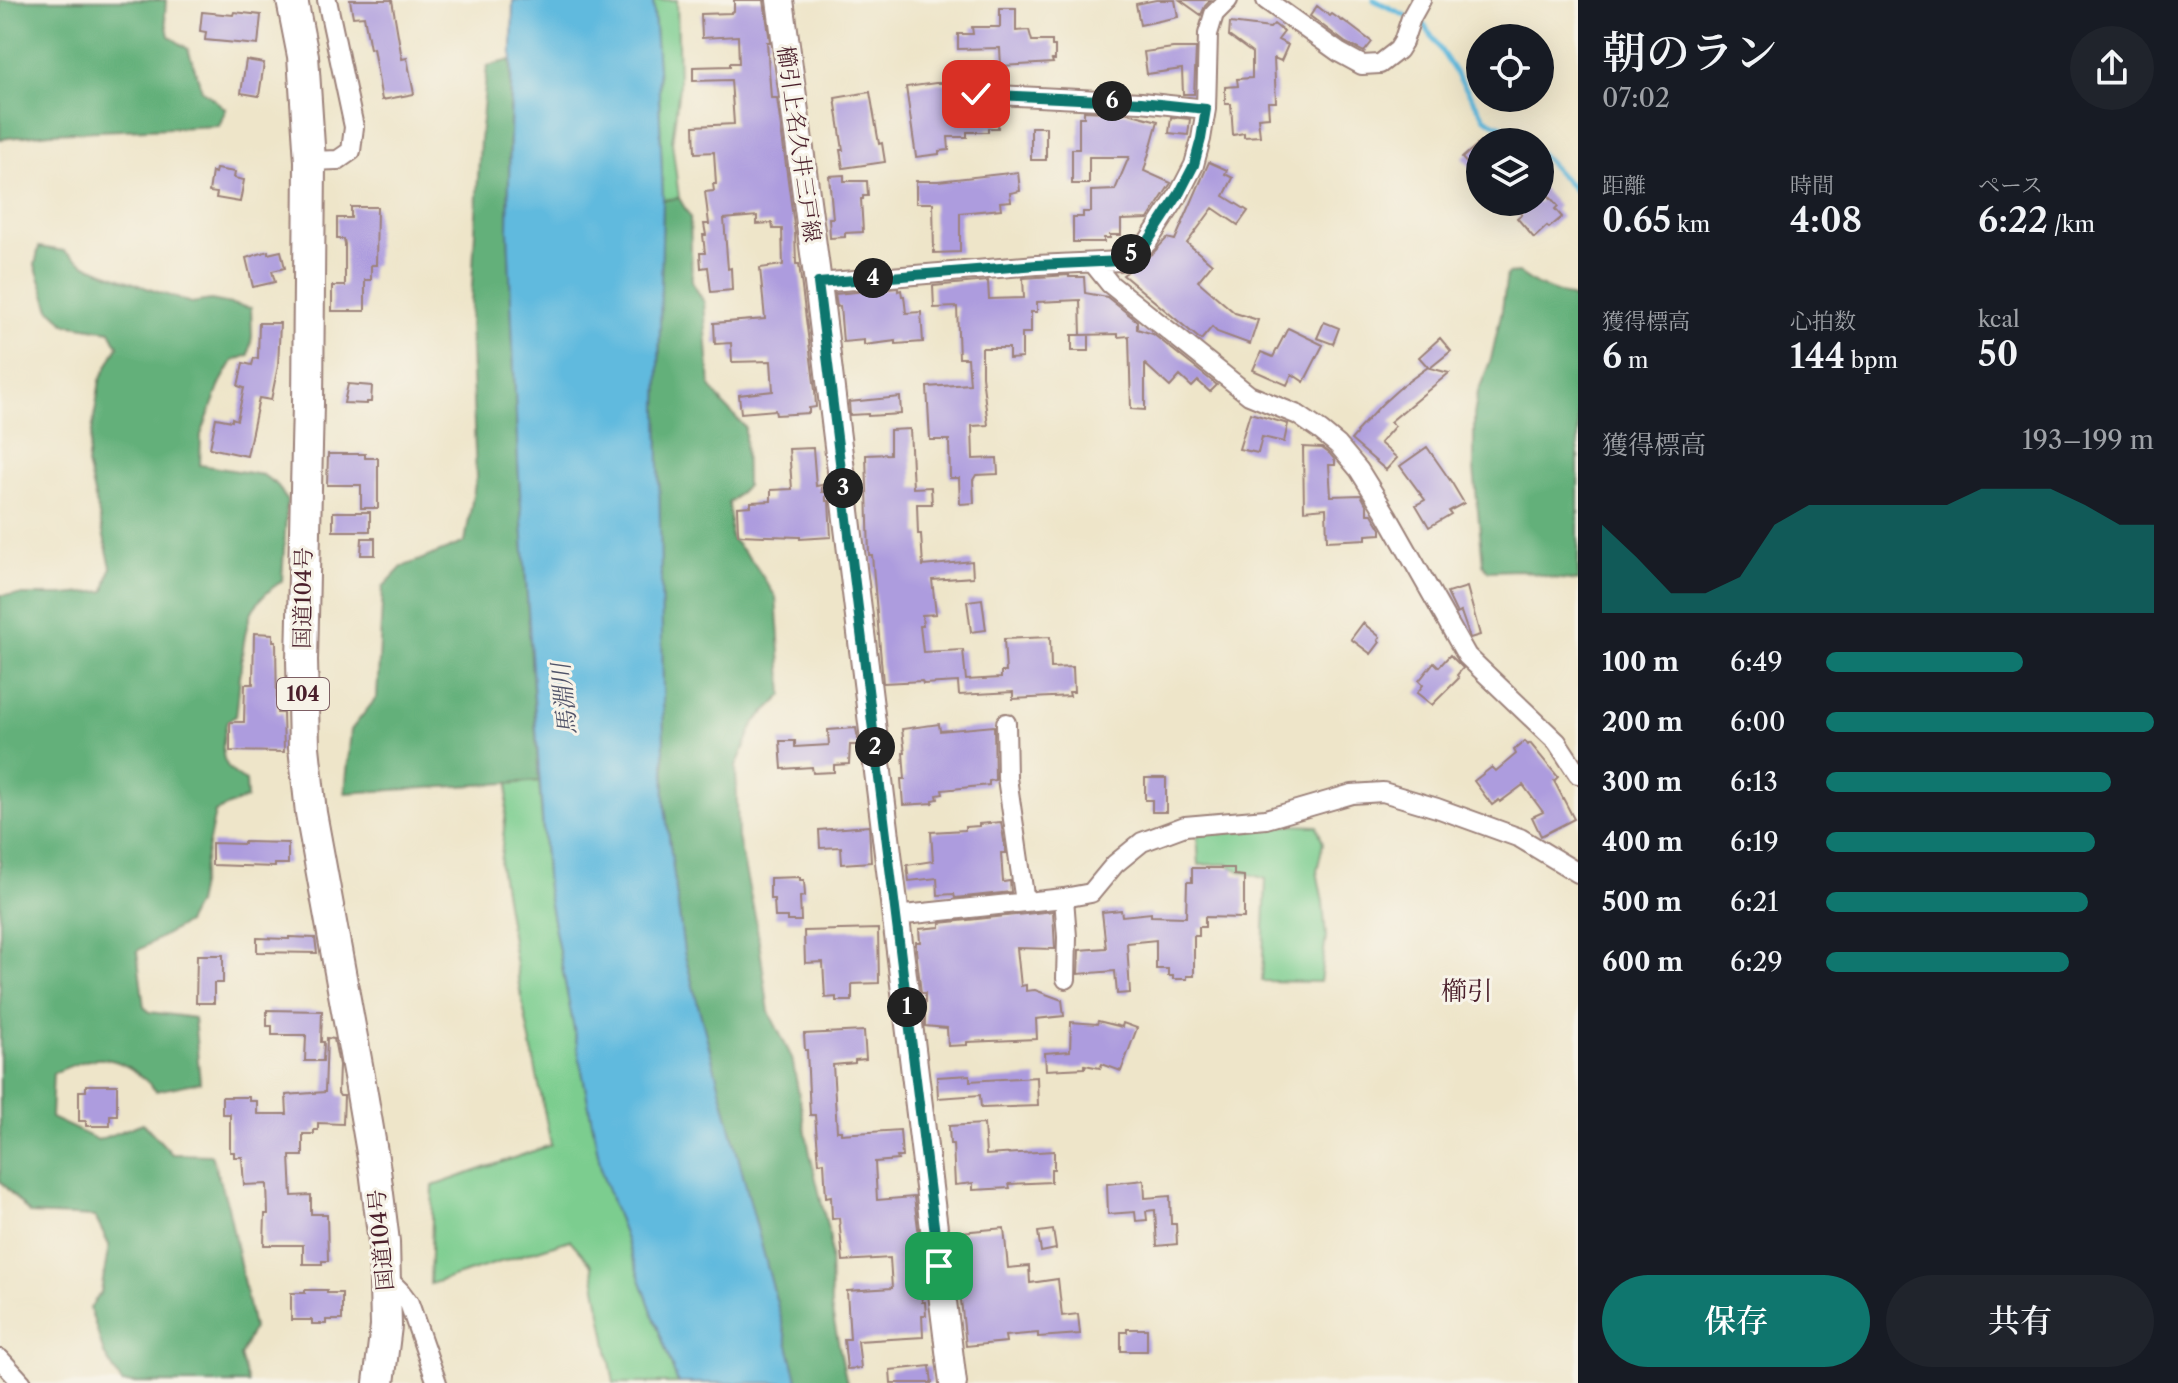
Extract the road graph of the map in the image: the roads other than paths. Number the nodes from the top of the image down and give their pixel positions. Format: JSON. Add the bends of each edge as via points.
{"nodes":[{"id":1,"x":292,"y":0,"type":"edge"},
{"id":2,"x":327,"y":0,"type":"edge"},
{"id":3,"x":780,"y":0,"type":"edge"},
{"id":4,"x":1228,"y":0,"type":"edge"},
{"id":5,"x":1266,"y":0,"type":"edge"},
{"id":6,"x":1421,"y":0,"type":"edge"},
{"id":7,"x":976,"y":94,"type":"dead end"},
{"id":8,"x":1206,"y":109,"type":"junction"},
{"id":9,"x":310,"y":161,"type":"junction"},
{"id":10,"x":1093,"y":263,"type":"junction"},
{"id":11,"x":818,"y":283,"type":"junction"},
{"id":12,"x":1006,"y":723,"type":"dead end"},
{"id":13,"x":1578,"y":774,"type":"edge"},
{"id":14,"x":1578,"y":873,"type":"edge"},
{"id":15,"x":1064,"y":898,"type":"junction"},
{"id":16,"x":1025,"y":902,"type":"junction"},
{"id":17,"x":895,"y":916,"type":"junction"},
{"id":18,"x":1066,"y":979,"type":"dead end"},
{"id":19,"x":386,"y":1277,"type":"junction"},
{"id":20,"x":0,"y":1359,"type":"edge"},
{"id":21,"x":22,"y":1383,"type":"edge"},
{"id":22,"x":379,"y":1383,"type":"edge"},
{"id":23,"x":437,"y":1383,"type":"edge"},
{"id":24,"x":953,"y":1383,"type":"edge"}],
"edges":[{"from":1,"to":9,"type":"highway","name":"国道104号","number":"104","via":[[303,56]]},
{"from":2,"to":9,"type":"street","via":[[354,127],[351,151],[338,160]]},
{"from":3,"to":11,"type":"main road","name":"櫛引上名久井三戸線"},
{"from":4,"to":8,"type":"street","via":[[1214,14],[1208,34]]},
{"from":5,"to":6,"type":"street","via":[[1362,65],[1380,64],[1398,50]]},
{"from":7,"to":8,"type":"street"},
{"from":8,"to":10,"type":"street","via":[[1194,165],[1147,243],[1121,261]]},
{"from":9,"to":19,"type":"highway","name":"国道104号","number":"104","via":[[304,747],[311,813],[375,1170]]},
{"from":10,"to":11,"type":"street"},
{"from":10,"to":13,"type":"street","via":[[1110,284],[1249,395],[1298,415],[1338,445],[1359,470],[1467,656],[1557,742]]},
{"from":11,"to":17,"type":"main road","name":"櫛引上名久井三戸線"},
{"from":12,"to":16,"type":"street","via":[[1007,778]]},
{"from":14,"to":15,"type":"street","via":[[1520,838],[1383,792],[1352,794],[1266,819],[1185,826],[1142,842],[1091,893]]},
{"from":15,"to":16,"type":"street"},
{"from":15,"to":18,"type":"street"},
{"from":16,"to":17,"type":"street"},
{"from":17,"to":24,"type":"main road","name":"櫛引上名久井三戸線"},
{"from":19,"to":22,"type":"highway","name":"国道104号","number":"104"},
{"from":19,"to":23,"type":"street","via":[[409,1303]]},
{"from":20,"to":21,"type":"street"}]}
